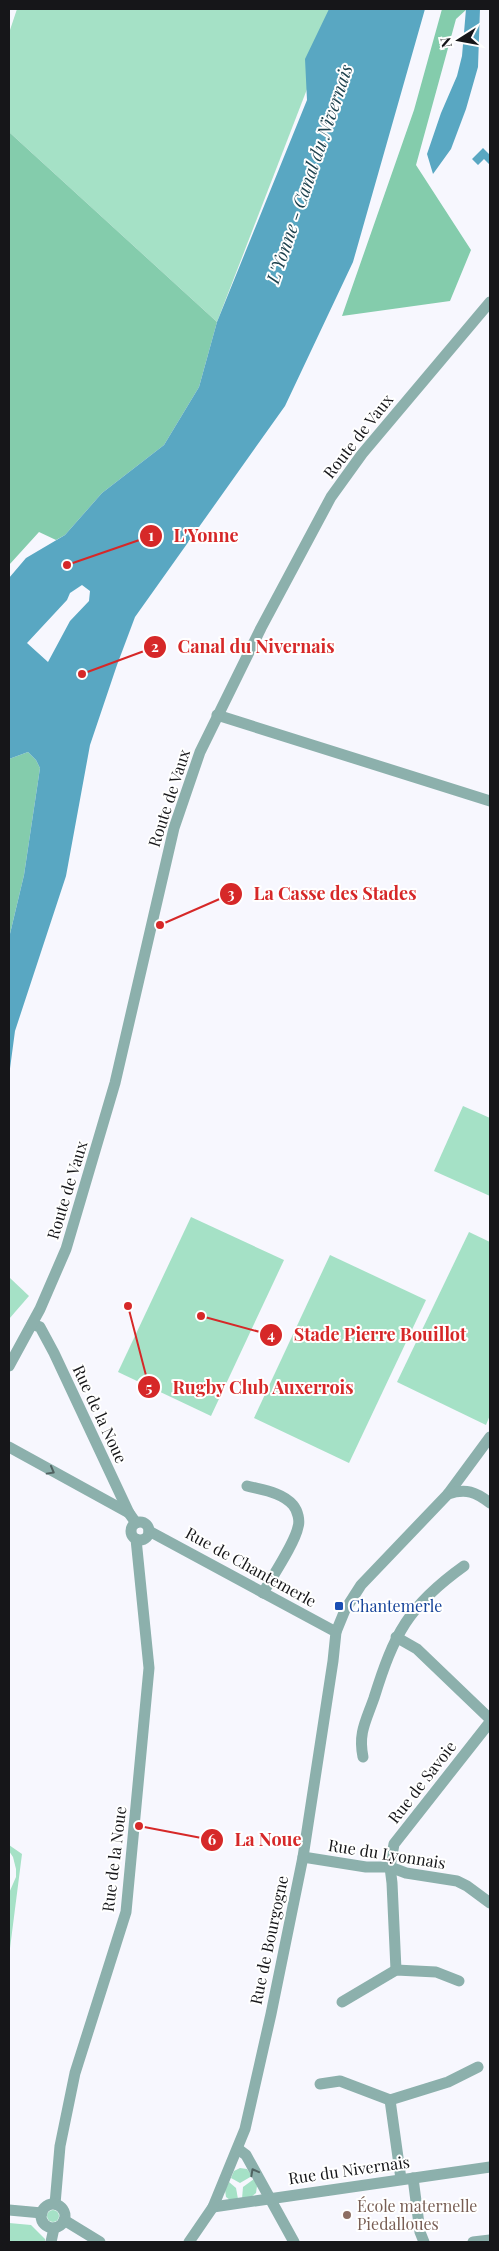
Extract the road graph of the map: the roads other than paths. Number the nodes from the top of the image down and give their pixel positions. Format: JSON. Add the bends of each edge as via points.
{"nodes":[{"id":1,"x":490,"y":302,"type":"edge"},
{"id":2,"x":217,"y":715,"type":"junction"},
{"id":3,"x":490,"y":801,"type":"edge"},
{"id":4,"x":32,"y":1324,"type":"junction"},
{"id":5,"x":9,"y":1366,"type":"edge"},
{"id":6,"x":490,"y":1437,"type":"edge"},
{"id":7,"x":9,"y":1447,"type":"edge"},
{"id":8,"x":247,"y":1486,"type":"dead end"},
{"id":9,"x":448,"y":1494,"type":"junction"},
{"id":10,"x":490,"y":1503,"type":"edge"},
{"id":11,"x":132,"y":1518,"type":"junction"},
{"id":12,"x":149,"y":1531,"type":"junction"},
{"id":13,"x":136,"y":1539,"type":"junction"},
{"id":14,"x":464,"y":1566,"type":"dead end"},
{"id":15,"x":263,"y":1593,"type":"junction"},
{"id":16,"x":336,"y":1632,"type":"junction"},
{"id":17,"x":396,"y":1637,"type":"junction"},
{"id":18,"x":490,"y":1720,"type":"edge"},
{"id":19,"x":485,"y":1734,"type":"edge"},
{"id":20,"x":363,"y":1757,"type":"dead end"},
{"id":21,"x":303,"y":1857,"type":"junction"},
{"id":22,"x":390,"y":1867,"type":"junction"},
{"id":23,"x":490,"y":1903,"type":"edge"},
{"id":24,"x":396,"y":1970,"type":"junction"},
{"id":25,"x":459,"y":1981,"type":"dead end"},
{"id":26,"x":342,"y":2002,"type":"dead end"},
{"id":27,"x":478,"y":2067,"type":"dead end"},
{"id":28,"x":320,"y":2084,"type":"dead end"},
{"id":29,"x":390,"y":2100,"type":"junction"},
{"id":30,"x":238,"y":2149,"type":"junction"},
{"id":31,"x":490,"y":2167,"type":"edge"},
{"id":32,"x":413,"y":2178,"type":"junction"},
{"id":33,"x":401,"y":2179,"type":"junction"},
{"id":34,"x":268,"y":2198,"type":"junction"},
{"id":35,"x":55,"y":2204,"type":"junction"},
{"id":36,"x":213,"y":2207,"type":"junction"},
{"id":37,"x":9,"y":2210,"type":"edge"},
{"id":38,"x":42,"y":2213,"type":"junction"},
{"id":39,"x":64,"y":2220,"type":"junction"},
{"id":40,"x":54,"y":2228,"type":"junction"},
{"id":41,"x":490,"y":2240,"type":"edge"},
{"id":42,"x":51,"y":2242,"type":"edge"},
{"id":43,"x":100,"y":2242,"type":"edge"},
{"id":44,"x":189,"y":2242,"type":"edge"},
{"id":45,"x":294,"y":2242,"type":"edge"},
{"id":46,"x":424,"y":2242,"type":"edge"},
{"id":47,"x":473,"y":2242,"type":"edge"}],
"edges":[{"from":1,"to":2,"type":"street","name":"Route de Vaux","via":[[345,476],[305,544]]},
{"from":2,"to":3,"type":"street"},
{"from":2,"to":4,"type":"street","name":"Route de Vaux","via":[[189,780],[174,828],[115,1083],[85,1188],[56,1276]]},
{"from":4,"to":5,"type":"street","name":"Route de Vaux"},
{"from":4,"to":11,"type":"street","name":"Rue de la Noue","via":[[40,1327],[54,1353]]},
{"from":6,"to":9,"type":"street","name":"Rue de Bourgogne"},
{"from":7,"to":11,"type":"street","one_way":true},
{"from":8,"to":15,"type":"street","via":[[285,1499],[294,1506],[299,1519],[297,1532]]},
{"from":9,"to":10,"type":"street","via":[[470,1491]]},
{"from":9,"to":16,"type":"street","name":"Rue de Bourgogne","via":[[361,1585]]},
{"from":11,"to":12,"type":"street","name":"Rue de Chantemerle","via":[[145,1523]]},
{"from":11,"to":13,"type":"street","name":"Rue de la Noue","via":[[131,1532]]},
{"from":12,"to":13,"type":"street","via":[[146,1538]]},
{"from":12,"to":15,"type":"street","name":"Rue de Chantemerle"},
{"from":13,"to":35,"type":"street","name":"Rue de la Noue","via":[[149,1668],[126,1912],[76,2073],[60,2146]]},
{"from":14,"to":17,"type":"street","via":[[439,1584],[405,1621]]},
{"from":15,"to":16,"type":"street","name":"Rue de Chantemerle"},
{"from":16,"to":21,"type":"street","name":"Rue de Bourgogne"},
{"from":17,"to":18,"type":"street","via":[[417,1650]]},
{"from":17,"to":20,"type":"street","via":[[360,1740]]},
{"from":18,"to":19,"type":"street","name":"Rue de Savoie"},
{"from":19,"to":22,"type":"street","name":"Rue de Savoie","via":[[394,1844]]},
{"from":21,"to":22,"type":"street","name":"Rue du Lyonnais","via":[[366,1867]]},
{"from":21,"to":30,"type":"street","name":"Rue de Bourgogne","via":[[271,2014]]},
{"from":22,"to":23,"type":"street","name":"Rue du Lyonnais","via":[[462,1883]]},
{"from":22,"to":24,"type":"street","name":"Rue de Savoie"},
{"from":24,"to":25,"type":"street","via":[[436,1972]]},
{"from":24,"to":26,"type":"street"},
{"from":27,"to":29,"type":"street","via":[[448,2082]]},
{"from":28,"to":29,"type":"street","via":[[340,2081]]},
{"from":29,"to":33,"type":"street"},
{"from":34,"to":30,"type":"street","one_way":true,"via":[[246,2155]]},
{"from":30,"to":36,"type":"street","name":"Rue de Bourgogne"},
{"from":31,"to":32,"type":"street","name":"Rue du Nivernais"},
{"from":32,"to":33,"type":"street","name":"Rue du Nivernais"},
{"from":32,"to":46,"type":"street"},
{"from":33,"to":34,"type":"street","name":"Rue du Nivernais"},
{"from":34,"to":36,"type":"street","name":"Rue du Nivernais"},
{"from":34,"to":45,"type":"street"},
{"from":35,"to":38,"type":"street","via":[[49,2205]]},
{"from":35,"to":39,"type":"street","via":[[63,2210]]},
{"from":36,"to":44,"type":"street","name":"Rue de Bourgogne"},
{"from":37,"to":38,"type":"street"},
{"from":38,"to":40,"type":"street","via":[[44,2223]]},
{"from":39,"to":40,"type":"street"},
{"from":39,"to":43,"type":"street"},
{"from":40,"to":42,"type":"street"},
{"from":41,"to":47,"type":"street"}]}
